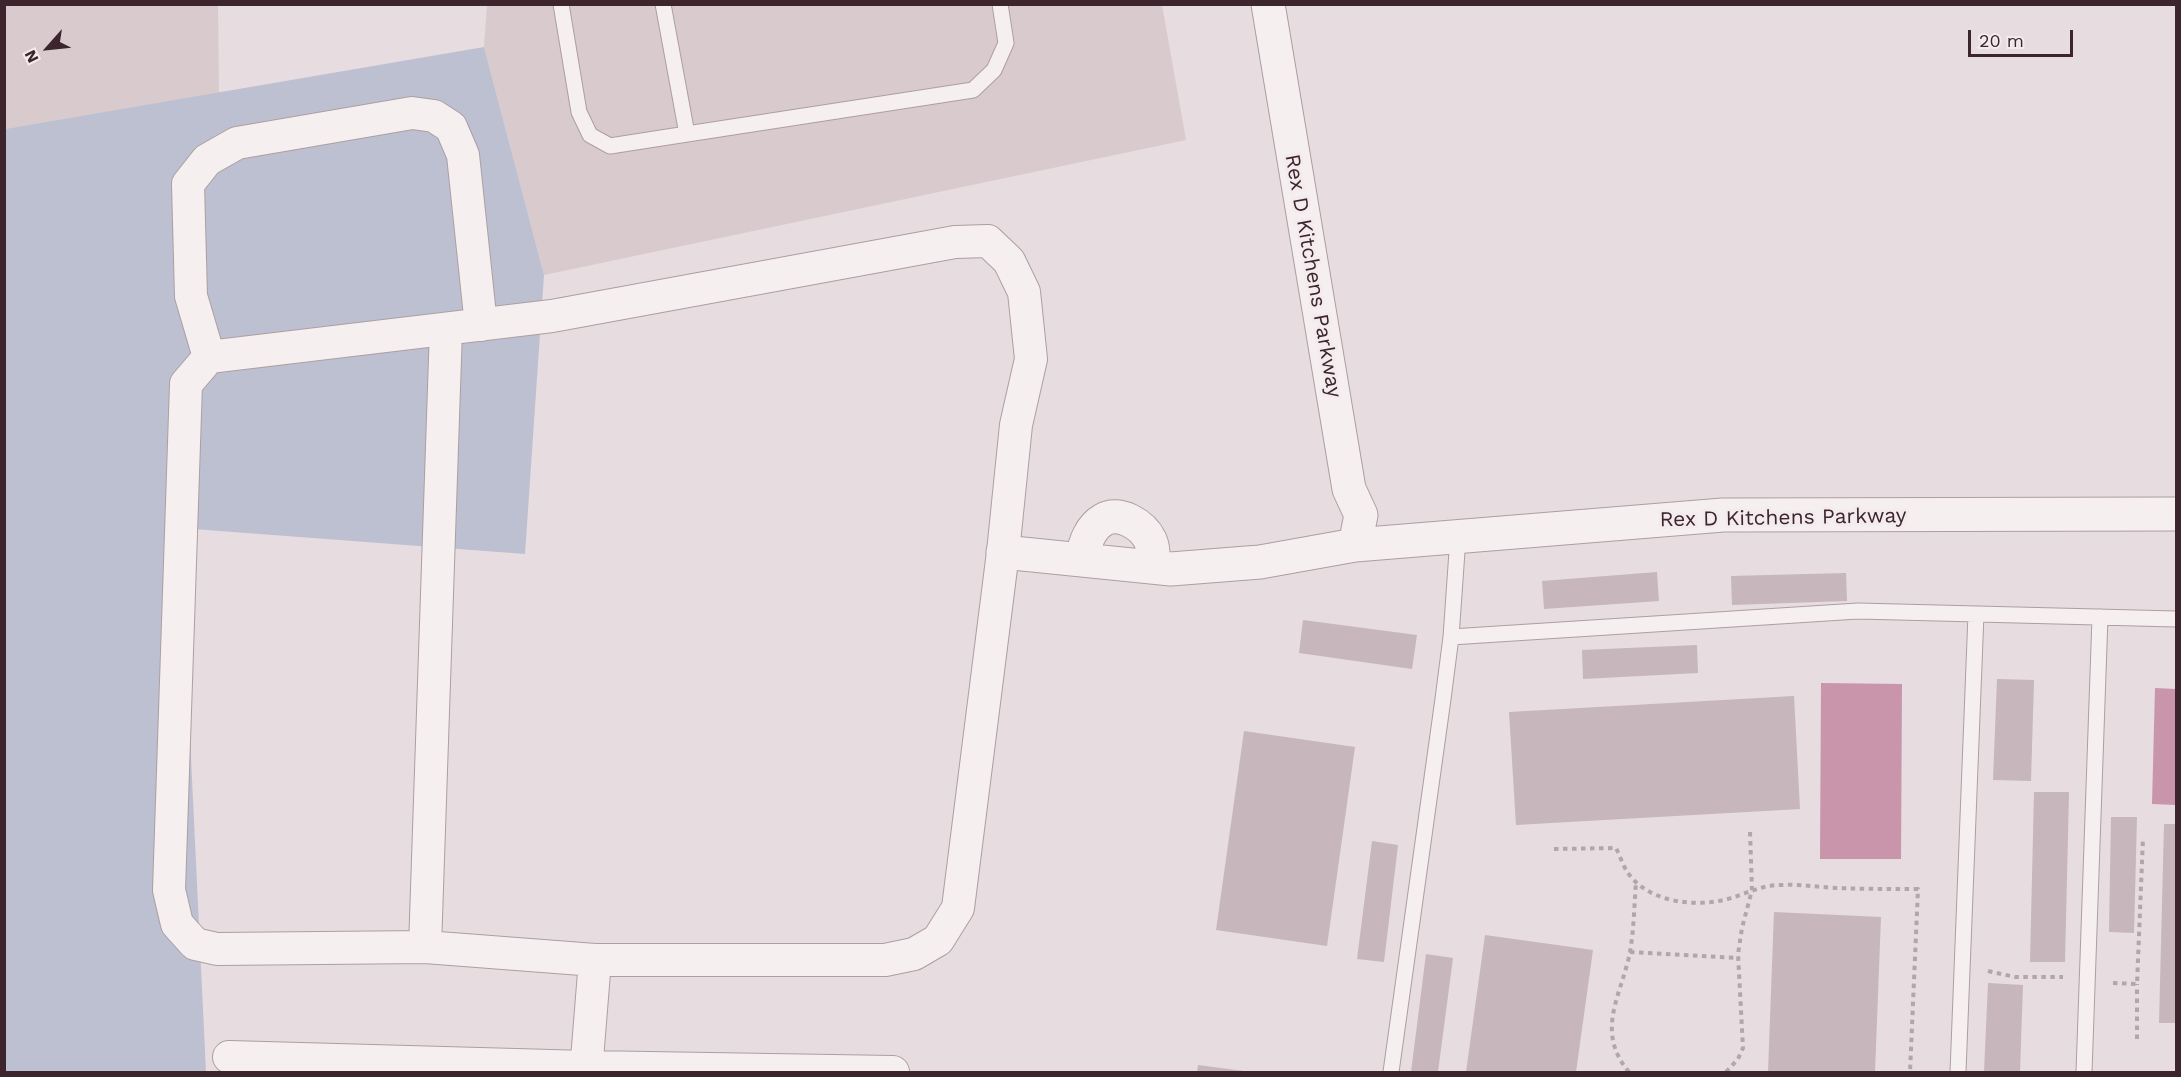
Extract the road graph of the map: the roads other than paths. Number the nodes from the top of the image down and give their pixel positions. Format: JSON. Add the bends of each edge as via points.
{"nodes":[{"id":1,"x":561,"y":4,"type":"edge"},
{"id":2,"x":663,"y":4,"type":"edge"},
{"id":3,"x":1000,"y":4,"type":"edge"},
{"id":4,"x":1268,"y":4,"type":"edge"},
{"id":5,"x":687,"y":134,"type":"junction"},
{"id":6,"x":481,"y":325,"type":"junction"},
{"id":7,"x":446,"y":329,"type":"junction"},
{"id":8,"x":209,"y":357,"type":"junction"},
{"id":9,"x":2176,"y":514,"type":"edge"},
{"id":10,"x":1458,"y":537,"type":"junction"},
{"id":11,"x":1355,"y":545,"type":"junction"},
{"id":12,"x":1003,"y":552,"type":"junction"},
{"id":13,"x":1081,"y":559,"type":"junction"},
{"id":14,"x":1153,"y":567,"type":"junction"},
{"id":15,"x":1977,"y":614,"type":"junction"},
{"id":16,"x":2100,"y":617,"type":"junction"},
{"id":17,"x":2176,"y":619,"type":"edge"},
{"id":18,"x":1451,"y":637,"type":"junction"},
{"id":19,"x":425,"y":947,"type":"junction"},
{"id":20,"x":595,"y":960,"type":"junction"},
{"id":21,"x":230,"y":1057,"type":"dead end"},
{"id":22,"x":587,"y":1070,"type":"edge"},
{"id":23,"x":893,"y":1072,"type":"edge"},
{"id":24,"x":1391,"y":1072,"type":"edge"},
{"id":25,"x":1958,"y":1072,"type":"edge"},
{"id":26,"x":2084,"y":1072,"type":"edge"}],
"edges":[{"from":1,"to":5,"type":"lane","via":[[579,112],[590,135],[610,146]]},
{"from":2,"to":5,"type":"lane"},
{"from":3,"to":5,"type":"lane","via":[[1006,43],[994,70],[973,90]]},
{"from":4,"to":11,"type":"street","name":"Rex D Kitchens Parkway","via":[[1349,489],[1360,515]]},
{"from":6,"to":7,"type":"street"},
{"from":6,"to":8,"type":"street","via":[[462,155],[451,127],[434,116],[412,113],[237,143],[207,160],[188,184],[191,296]]},
{"from":6,"to":12,"type":"street","via":[[552,316],[955,242],[988,241],[1009,261],[1024,292],[1031,359],[1016,425]]},
{"from":7,"to":8,"type":"street"},
{"from":7,"to":19,"type":"street"},
{"from":8,"to":19,"type":"street","via":[[186,384],[169,890],[177,924],[195,944],[217,949]]},
{"from":9,"to":10,"type":"street","name":"Rex D Kitchens Parkway","via":[[1723,515]]},
{"from":10,"to":11,"type":"street","name":"Rex D Kitchens Parkway"},
{"from":10,"to":18,"type":"lane"},
{"from":11,"to":14,"type":"street","name":"Rex D Kitchens Parkway","via":[[1260,562]]},
{"from":12,"to":13,"type":"street","name":"Rex D Kitchens Parkway"},
{"from":12,"to":20,"type":"street","via":[[958,908],[938,940],[914,954],[885,960]]},
{"from":13,"to":14,"type":"street","name":"Rex D Kitchens Parkway"},
{"from":13,"to":14,"type":"street","via":[[1092,531],[1104,519],[1116,517],[1142,528],[1153,550]]},
{"from":15,"to":16,"type":"lane"},
{"from":15,"to":18,"type":"lane","via":[[1858,611]]},
{"from":15,"to":25,"type":"lane"},
{"from":16,"to":17,"type":"lane"},
{"from":16,"to":26,"type":"lane"},
{"from":18,"to":24,"type":"lane"},
{"from":19,"to":20,"type":"street"},
{"from":20,"to":22,"type":"street"},
{"from":21,"to":22,"type":"street"},
{"from":22,"to":23,"type":"street"}]}
